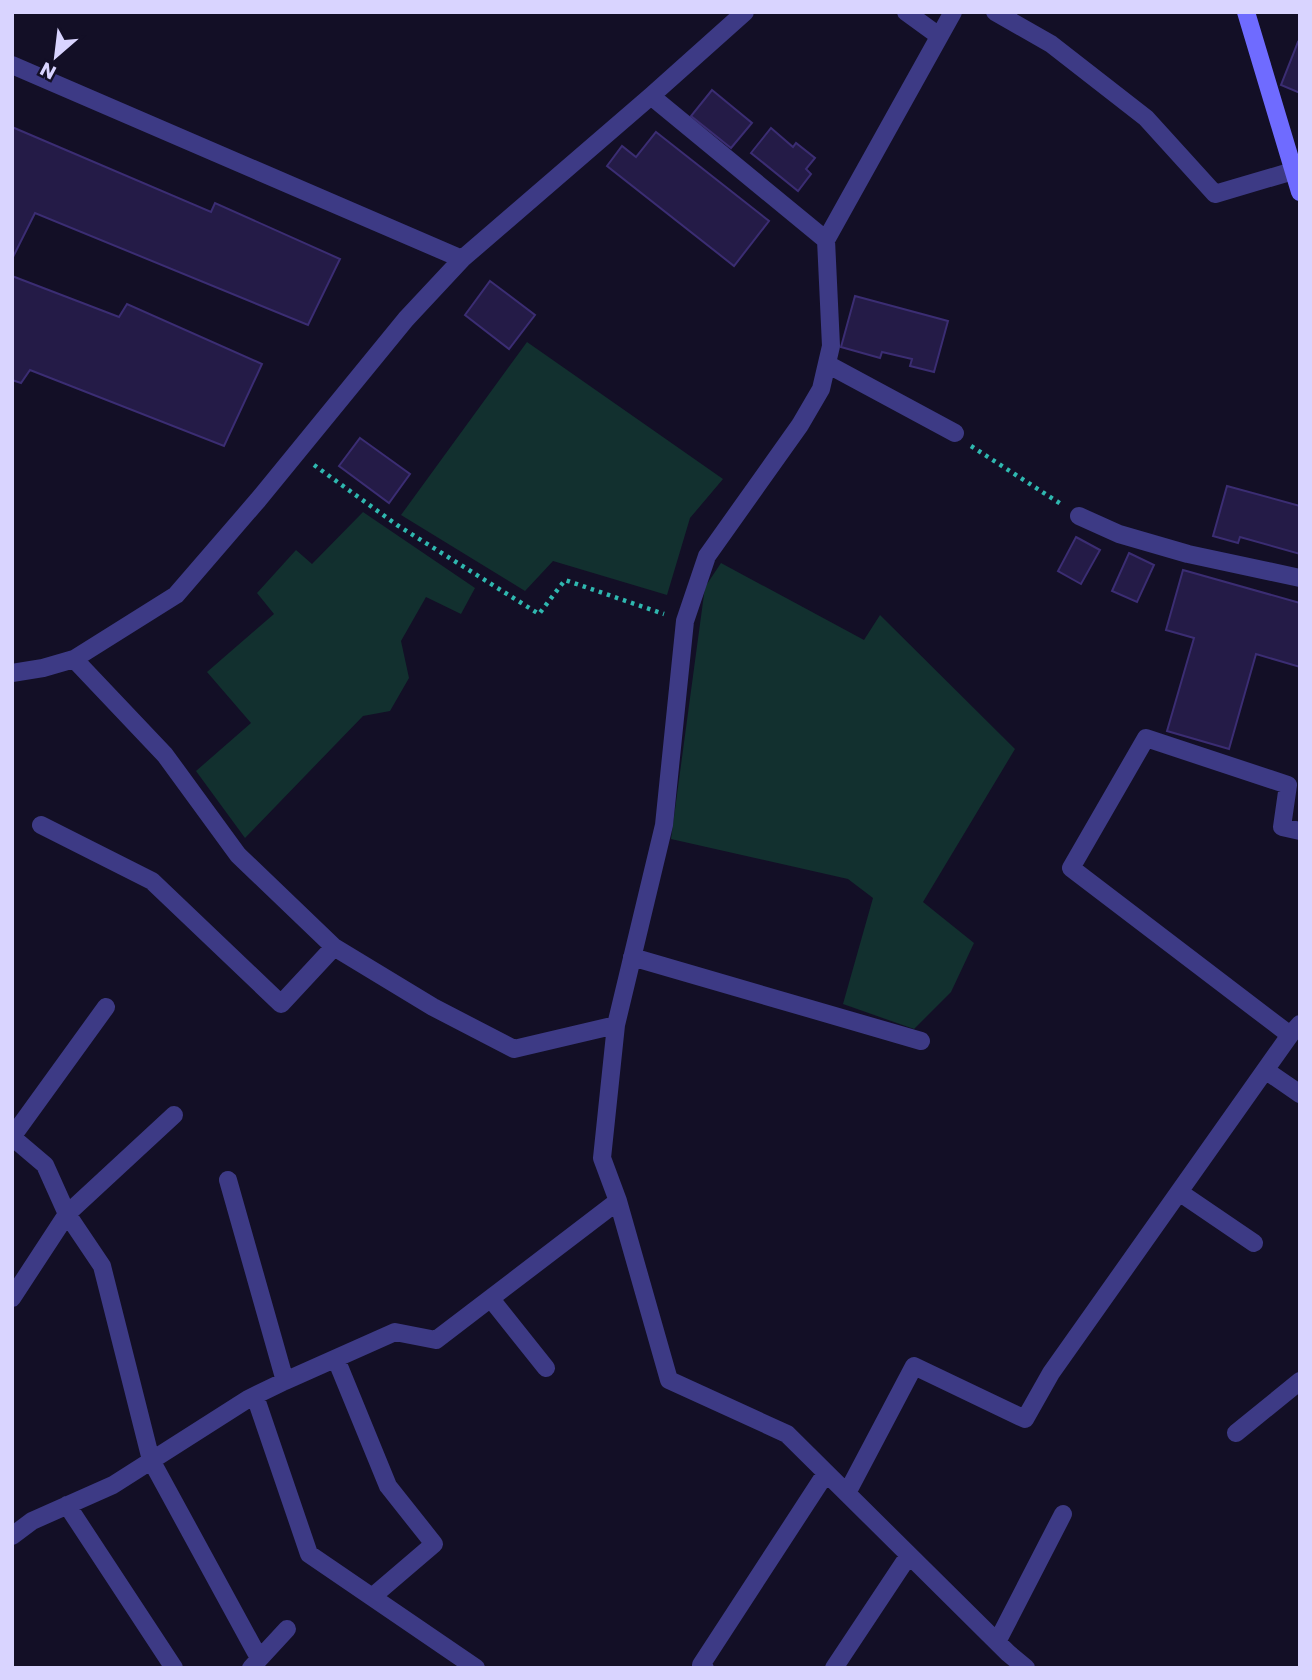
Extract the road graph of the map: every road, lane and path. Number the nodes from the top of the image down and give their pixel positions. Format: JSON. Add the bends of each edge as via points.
{"nodes":[{"id":1,"x":745,"y":12,"type":"edge"},
{"id":2,"x":906,"y":12,"type":"edge"},
{"id":3,"x":953,"y":12,"type":"edge"},
{"id":4,"x":995,"y":12,"type":"edge"},
{"id":5,"x":1246,"y":12,"type":"edge"},
{"id":6,"x":939,"y":36,"type":"junction"},
{"id":7,"x":12,"y":65,"type":"edge"},
{"id":8,"x":651,"y":96,"type":"junction"},
{"id":9,"x":1293,"y":170,"type":"junction"},
{"id":10,"x":1300,"y":192,"type":"edge"},
{"id":11,"x":827,"y":240,"type":"junction"},
{"id":12,"x":462,"y":259,"type":"junction"},
{"id":13,"x":827,"y":364,"type":"junction"},
{"id":14,"x":955,"y":433,"type":"joint"},
{"id":15,"x":297,"y":452,"type":"junction"},
{"id":16,"x":1079,"y":516,"type":"joint"},
{"id":17,"x":1300,"y":578,"type":"edge"},
{"id":18,"x":685,"y":621,"type":"junction"},
{"id":19,"x":74,"y":659,"type":"junction"},
{"id":20,"x":12,"y":673,"type":"edge"},
{"id":21,"x":41,"y":825,"type":"dead end"},
{"id":22,"x":1300,"y":831,"type":"edge"},
{"id":23,"x":334,"y":947,"type":"junction"},
{"id":24,"x":632,"y":957,"type":"junction"},
{"id":25,"x":106,"y":1007,"type":"dead end"},
{"id":26,"x":616,"y":1025,"type":"junction"},
{"id":27,"x":1295,"y":1030,"type":"edge"},
{"id":28,"x":921,"y":1041,"type":"dead end"},
{"id":29,"x":1265,"y":1070,"type":"junction"},
{"id":30,"x":1300,"y":1094,"type":"edge"},
{"id":31,"x":174,"y":1115,"type":"dead end"},
{"id":32,"x":12,"y":1137,"type":"edge"},
{"id":33,"x":228,"y":1180,"type":"dead end"},
{"id":34,"x":1179,"y":1192,"type":"junction"},
{"id":35,"x":618,"y":1202,"type":"junction"},
{"id":36,"x":67,"y":1214,"type":"junction"},
{"id":37,"x":1254,"y":1243,"type":"dead end"},
{"id":38,"x":12,"y":1298,"type":"edge"},
{"id":39,"x":491,"y":1299,"type":"junction"},
{"id":40,"x":336,"y":1359,"type":"junction"},
{"id":41,"x":545,"y":1368,"type":"dead end"},
{"id":42,"x":285,"y":1381,"type":"junction"},
{"id":43,"x":1300,"y":1381,"type":"edge"},
{"id":44,"x":255,"y":1396,"type":"junction"},
{"id":45,"x":1236,"y":1433,"type":"dead end"},
{"id":46,"x":151,"y":1460,"type":"junction"},
{"id":47,"x":826,"y":1473,"type":"junction"},
{"id":48,"x":846,"y":1493,"type":"junction"},
{"id":49,"x":67,"y":1505,"type":"junction"},
{"id":50,"x":1063,"y":1514,"type":"dead end"},
{"id":51,"x":12,"y":1536,"type":"edge"},
{"id":52,"x":909,"y":1555,"type":"junction"},
{"id":53,"x":372,"y":1597,"type":"junction"},
{"id":54,"x":287,"y":1629,"type":"dead end"},
{"id":55,"x":1002,"y":1654,"type":"edge"},
{"id":56,"x":457,"y":1662,"type":"edge"},
{"id":57,"x":255,"y":1663,"type":"edge"},
{"id":58,"x":702,"y":1667,"type":"edge"},
{"id":59,"x":174,"y":1668,"type":"edge"},
{"id":60,"x":476,"y":1668,"type":"edge"},
{"id":61,"x":834,"y":1668,"type":"edge"},
{"id":62,"x":1026,"y":1668,"type":"edge"}],
"edges":[{"from":1,"to":8,"type":"street"},
{"from":2,"to":6,"type":"street"},
{"from":3,"to":6,"type":"street"},
{"from":4,"to":9,"type":"street","via":[[1051,44],[1146,118],[1215,194]]},
{"from":5,"to":9,"type":"main road"},
{"from":6,"to":11,"type":"street"},
{"from":7,"to":12,"type":"street"},
{"from":8,"to":11,"type":"street"},
{"from":8,"to":12,"type":"street"},
{"from":9,"to":10,"type":"main road"},
{"from":11,"to":13,"type":"street","via":[[831,346]]},
{"from":12,"to":15,"type":"street","via":[[406,319]]},
{"from":13,"to":14,"type":"street"},
{"from":13,"to":18,"type":"street","via":[[821,389],[800,425],[707,556]]},
{"from":14,"to":16,"type":"path"},
{"from":15,"to":18,"type":"path","via":[[397,525],[540,614],[565,580]]},
{"from":15,"to":19,"type":"street","via":[[176,595]]},
{"from":16,"to":17,"type":"street","via":[[1119,534],[1188,554]]},
{"from":18,"to":24,"type":"street","via":[[664,825]]},
{"from":19,"to":20,"type":"street"},
{"from":19,"to":23,"type":"street","via":[[165,755],[238,855]]},
{"from":21,"to":23,"type":"street","via":[[152,881],[281,1004]]},
{"from":22,"to":27,"type":"street","via":[[1282,827],[1288,785],[1146,738],[1070,868]]},
{"from":23,"to":26,"type":"street","via":[[514,1049]]},
{"from":24,"to":26,"type":"street"},
{"from":24,"to":28,"type":"street"},
{"from":25,"to":32,"type":"street"},
{"from":26,"to":35,"type":"street","via":[[602,1158]]},
{"from":27,"to":29,"type":"street"},
{"from":29,"to":30,"type":"street"},
{"from":29,"to":34,"type":"street"},
{"from":31,"to":36,"type":"street"},
{"from":32,"to":36,"type":"street","via":[[45,1165]]},
{"from":33,"to":42,"type":"street"},
{"from":34,"to":37,"type":"street"},
{"from":34,"to":48,"type":"street","via":[[1051,1373],[1025,1419],[914,1366]]},
{"from":35,"to":39,"type":"street"},
{"from":35,"to":47,"type":"street","via":[[669,1380],[787,1434]]},
{"from":36,"to":38,"type":"street"},
{"from":36,"to":46,"type":"street","via":[[102,1266]]},
{"from":39,"to":40,"type":"street","via":[[436,1340],[395,1332]]},
{"from":39,"to":41,"type":"street"},
{"from":40,"to":42,"type":"street"},
{"from":40,"to":53,"type":"street","via":[[388,1486],[434,1544]]},
{"from":42,"to":44,"type":"street"},
{"from":43,"to":45,"type":"street"},
{"from":44,"to":46,"type":"street"},
{"from":44,"to":53,"type":"street","via":[[309,1554]]},
{"from":46,"to":49,"type":"street","via":[[113,1485]]},
{"from":46,"to":57,"type":"street"},
{"from":47,"to":48,"type":"street"},
{"from":47,"to":58,"type":"street"},
{"from":48,"to":52,"type":"street"},
{"from":49,"to":51,"type":"street"},
{"from":49,"to":59,"type":"street"},
{"from":50,"to":55,"type":"street"},
{"from":52,"to":55,"type":"street"},
{"from":52,"to":61,"type":"street"},
{"from":53,"to":56,"type":"street"},
{"from":54,"to":57,"type":"street"},
{"from":55,"to":62,"type":"street"},
{"from":56,"to":60,"type":"street"}]}
